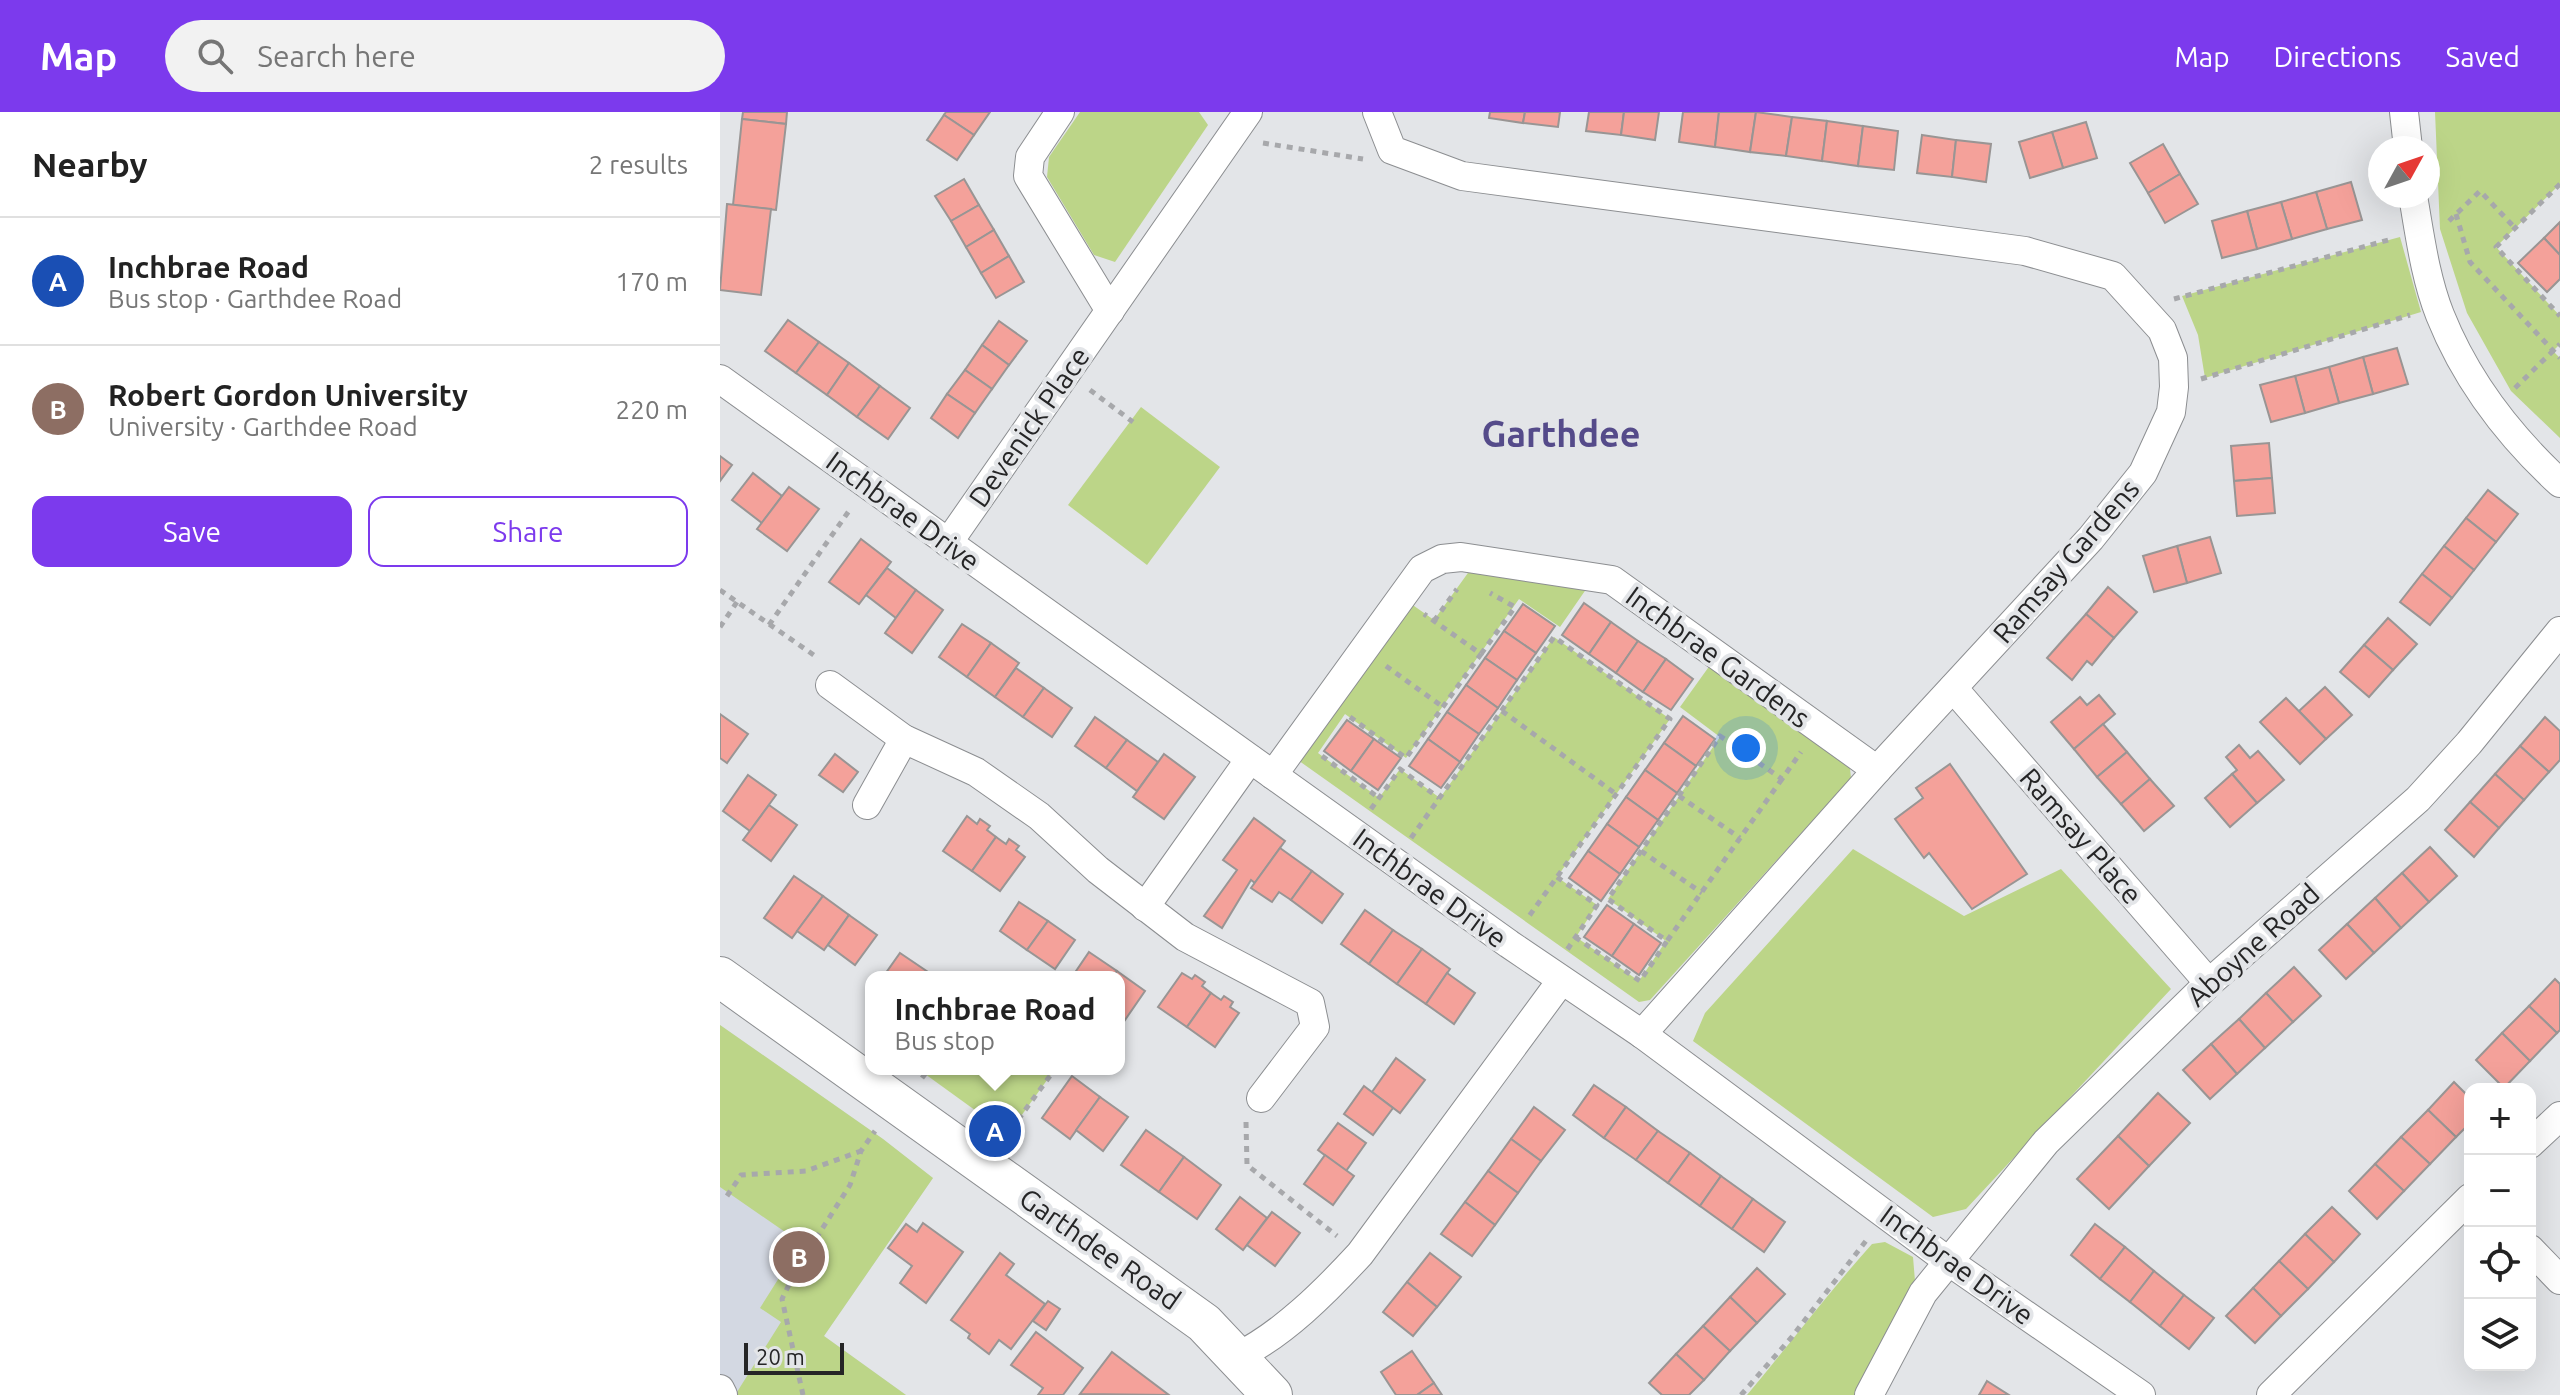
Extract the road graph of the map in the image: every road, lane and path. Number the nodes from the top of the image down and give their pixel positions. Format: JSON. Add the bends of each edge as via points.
{"nodes":[{"id":1,"x":1060,"y":112,"type":"edge"},
{"id":2,"x":1248,"y":112,"type":"edge"},
{"id":3,"x":1377,"y":112,"type":"edge"},
{"id":4,"x":2404,"y":112,"type":"edge"},
{"id":5,"x":2407,"y":136,"type":"edge"},
{"id":6,"x":1230,"y":138,"type":"junction"},
{"id":7,"x":1392,"y":150,"type":"junction"},
{"id":8,"x":2560,"y":184,"type":"edge"},
{"id":9,"x":2412,"y":208,"type":"edge"},
{"id":10,"x":2456,"y":214,"type":"junction"},
{"id":11,"x":2515,"y":228,"type":"junction"},
{"id":12,"x":2410,"y":234,"type":"junction"},
{"id":13,"x":2182,"y":296,"type":"dead end"},
{"id":14,"x":1110,"y":311,"type":"junction"},
{"id":15,"x":2560,"y":316,"type":"edge"},
{"id":16,"x":2392,"y":321,"type":"dead end"},
{"id":17,"x":2560,"y":344,"type":"edge"},
{"id":18,"x":2553,"y":351,"type":"junction"},
{"id":19,"x":2560,"y":358,"type":"edge"},
{"id":20,"x":1067,"y":373,"type":"junction"},
{"id":21,"x":720,"y":379,"type":"edge"},
{"id":22,"x":2174,"y":387,"type":"junction"},
{"id":23,"x":2489,"y":405,"type":"junction"},
{"id":24,"x":1133,"y":422,"type":"dead end"},
{"id":25,"x":2560,"y":483,"type":"edge"},
{"id":26,"x":868,"y":485,"type":"junction"},
{"id":27,"x":948,"y":543,"type":"junction"},
{"id":28,"x":1464,"y":579,"type":"dead end"},
{"id":29,"x":1477,"y":586,"type":"dead end"},
{"id":30,"x":720,"y":590,"type":"edge"},
{"id":31,"x":737,"y":602,"type":"junction"},
{"id":32,"x":1420,"y":611,"type":"dead end"},
{"id":33,"x":1434,"y":621,"type":"junction"},
{"id":34,"x":769,"y":625,"type":"junction"},
{"id":35,"x":720,"y":627,"type":"edge"},
{"id":36,"x":2560,"y":631,"type":"edge"},
{"id":37,"x":1481,"y":654,"type":"junction"},
{"id":38,"x":1382,"y":663,"type":"dead end"},
{"id":39,"x":830,"y":685,"type":"joint"},
{"id":40,"x":1953,"y":688,"type":"junction"},
{"id":41,"x":1443,"y":707,"type":"junction"},
{"id":42,"x":1502,"y":711,"type":"junction"},
{"id":43,"x":1345,"y":714,"type":"dead end"},
{"id":44,"x":1818,"y":728,"type":"junction"},
{"id":45,"x":904,"y":739,"type":"junction"},
{"id":46,"x":1317,"y":753,"type":"dead end"},
{"id":47,"x":1262,"y":767,"type":"junction"},
{"id":48,"x":1877,"y":770,"type":"junction"},
{"id":49,"x":1782,"y":779,"type":"junction"},
{"id":50,"x":1616,"y":794,"type":"junction"},
{"id":51,"x":1679,"y":796,"type":"junction"},
{"id":52,"x":1379,"y":798,"type":"junction"},
{"id":53,"x":1439,"y":798,"type":"junction"},
{"id":54,"x":867,"y":805,"type":"dead end"},
{"id":55,"x":1355,"y":834,"type":"junction"},
{"id":56,"x":1740,"y":838,"type":"junction"},
{"id":57,"x":1641,"y":851,"type":"junction"},
{"id":58,"x":1394,"y":862,"type":"junction"},
{"id":59,"x":1557,"y":877,"type":"junction"},
{"id":60,"x":1702,"y":893,"type":"junction"},
{"id":61,"x":1145,"y":907,"type":"junction"},
{"id":62,"x":1575,"y":937,"type":"junction"},
{"id":63,"x":1667,"y":941,"type":"junction"},
{"id":64,"x":1509,"y":944,"type":"junction"},
{"id":65,"x":720,"y":977,"type":"edge"},
{"id":66,"x":1556,"y":977,"type":"junction"},
{"id":67,"x":2209,"y":983,"type":"junction"},
{"id":68,"x":1642,"y":1034,"type":"junction"},
{"id":69,"x":1051,"y":1075,"type":"edge"},
{"id":70,"x":1261,"y":1098,"type":"joint"},
{"id":71,"x":2560,"y":1116,"type":"edge"},
{"id":72,"x":878,"y":1127,"type":"dead end"},
{"id":73,"x":2536,"y":1138,"type":"edge"},
{"id":74,"x":1002,"y":1141,"type":"dead end"},
{"id":75,"x":861,"y":1151,"type":"junction"},
{"id":76,"x":727,"y":1196,"type":"dead end"},
{"id":77,"x":2464,"y":1204,"type":"edge"},
{"id":78,"x":1882,"y":1211,"type":"junction"},
{"id":79,"x":1360,"y":1254,"type":"junction"},
{"id":80,"x":2536,"y":1255,"type":"edge"},
{"id":81,"x":1948,"y":1261,"type":"junction"},
{"id":82,"x":2560,"y":1280,"type":"edge"},
{"id":83,"x":1237,"y":1357,"type":"junction"},
{"id":84,"x":720,"y":1389,"type":"edge"},
{"id":85,"x":723,"y":1395,"type":"edge"},
{"id":86,"x":803,"y":1395,"type":"edge"},
{"id":87,"x":1272,"y":1395,"type":"edge"},
{"id":88,"x":1741,"y":1395,"type":"edge"},
{"id":89,"x":1869,"y":1395,"type":"edge"},
{"id":90,"x":2141,"y":1395,"type":"edge"},
{"id":91,"x":2271,"y":1395,"type":"edge"}],
"edges":[{"from":1,"to":14,"type":"street","via":[[1030,157],[1028,176]]},
{"from":2,"to":6,"type":"street","name":"Devenick Place"},
{"from":3,"to":7,"type":"street"},
{"from":4,"to":5,"type":"street"},
{"from":6,"to":7,"type":"path","via":[[1372,160]]},
{"from":6,"to":14,"type":"street","name":"Devenick Place"},
{"from":7,"to":22,"type":"street","name":"Ramsay Gardens","via":[[1462,176],[2025,251],[2113,276],[2162,330],[2173,358]]},
{"from":8,"to":11,"type":"path"},
{"from":9,"to":12,"type":"street"},
{"from":10,"to":11,"type":"path","via":[[2480,191]]},
{"from":10,"to":12,"type":"path","via":[[2440,229]]},
{"from":10,"to":18,"type":"path","via":[[2470,262]]},
{"from":11,"to":15,"type":"path","via":[[2496,247]]},
{"from":12,"to":13,"type":"path"},
{"from":12,"to":23,"type":"street","via":[[2440,315]]},
{"from":14,"to":20,"type":"street","name":"Devenick Place"},
{"from":16,"to":22,"type":"path"},
{"from":17,"to":18,"type":"path"},
{"from":18,"to":19,"type":"path"},
{"from":18,"to":23,"type":"path"},
{"from":20,"to":24,"type":"path"},
{"from":20,"to":27,"type":"street","name":"Devenick Place"},
{"from":21,"to":26,"type":"street","name":"Inchbrae Drive"},
{"from":22,"to":40,"type":"street","name":"Ramsay Gardens","via":[[2171,412],[2143,473],[2091,538]]},
{"from":23,"to":25,"type":"street"},
{"from":26,"to":27,"type":"street","name":"Inchbrae Drive"},
{"from":26,"to":34,"type":"path"},
{"from":27,"to":47,"type":"street","name":"Inchbrae Drive"},
{"from":28,"to":33,"type":"path"},
{"from":29,"to":37,"type":"path","via":[[1515,607]]},
{"from":30,"to":31,"type":"path"},
{"from":31,"to":34,"type":"path"},
{"from":31,"to":35,"type":"path"},
{"from":32,"to":33,"type":"path"},
{"from":33,"to":37,"type":"path"},
{"from":34,"to":39,"type":"path","via":[[839,671]]},
{"from":36,"to":67,"type":"street","name":"Aboyne Road","via":[[2418,799]]},
{"from":37,"to":41,"type":"path"},
{"from":38,"to":41,"type":"path"},
{"from":39,"to":45,"type":"street"},
{"from":40,"to":48,"type":"street","name":"Ramsay Gardens"},
{"from":40,"to":67,"type":"street","name":"Ramsay Place"},
{"from":41,"to":43,"type":"path","via":[[1406,758]]},
{"from":42,"to":50,"type":"path"},
{"from":42,"to":50,"type":"path","via":[[1554,637],[1670,719]]},
{"from":42,"to":53,"type":"path"},
{"from":44,"to":47,"type":"street","name":"Inchbrae Gardens","via":[[1612,580],[1451,557],[1422,569]]},
{"from":44,"to":48,"type":"street","name":"Inchbrae Gardens"},
{"from":44,"to":49,"type":"path"},
{"from":45,"to":54,"type":"street"},
{"from":45,"to":61,"type":"street","via":[[976,772],[1039,816]]},
{"from":46,"to":52,"type":"path"},
{"from":47,"to":55,"type":"street","name":"Inchbrae Drive"},
{"from":47,"to":61,"type":"street","name":"Inchbrae Gardens"},
{"from":48,"to":68,"type":"street","name":"Ramsay Gardens"},
{"from":49,"to":51,"type":"path","via":[[1720,736]]},
{"from":49,"to":56,"type":"path"},
{"from":50,"to":59,"type":"path"},
{"from":51,"to":56,"type":"path"},
{"from":51,"to":57,"type":"path"},
{"from":52,"to":53,"type":"path","via":[[1400,769]]},
{"from":52,"to":55,"type":"path"},
{"from":53,"to":58,"type":"path"},
{"from":55,"to":58,"type":"street","name":"Inchbrae Drive"},
{"from":56,"to":60,"type":"path"},
{"from":57,"to":60,"type":"path"},
{"from":57,"to":63,"type":"path","via":[[1608,899]]},
{"from":58,"to":64,"type":"street","name":"Inchbrae Drive"},
{"from":59,"to":62,"type":"path","via":[[1597,905]]},
{"from":59,"to":64,"type":"path"},
{"from":60,"to":63,"type":"path"},
{"from":61,"to":70,"type":"street","via":[[1185,937],[1310,1003],[1315,1027]]},
{"from":62,"to":63,"type":"path","via":[[1640,981]]},
{"from":62,"to":66,"type":"path"},
{"from":64,"to":66,"type":"street","name":"Inchbrae Drive"},
{"from":65,"to":83,"type":"street","name":"Garthdee Road","via":[[1204,1323]]},
{"from":66,"to":68,"type":"street","name":"Inchbrae Drive"},
{"from":66,"to":79,"type":"street"},
{"from":67,"to":81,"type":"street","name":"Aboyne Road","via":[[2046,1142]]},
{"from":68,"to":78,"type":"street","name":"Inchbrae Drive"},
{"from":69,"to":74,"type":"path"},
{"from":70,"to":79,"type":"path","via":[[1246,1115],[1247,1165]]},
{"from":71,"to":73,"type":"street"},
{"from":72,"to":75,"type":"path"},
{"from":75,"to":76,"type":"path","via":[[806,1171],[741,1175]]},
{"from":75,"to":86,"type":"path","via":[[850,1185],[782,1299]]},
{"from":77,"to":91,"type":"street"},
{"from":78,"to":81,"type":"street","name":"Inchbrae Drive"},
{"from":78,"to":88,"type":"path","via":[[1873,1233]]},
{"from":79,"to":83,"type":"street","via":[[1264,1343]]},
{"from":80,"to":82,"type":"street"},
{"from":81,"to":89,"type":"street","name":"Aboyne Road","via":[[1904,1325]]},
{"from":81,"to":90,"type":"street","name":"Inchbrae Drive"},
{"from":83,"to":87,"type":"street","name":"Garthdee Road"},
{"from":84,"to":85,"type":"street"}]}
